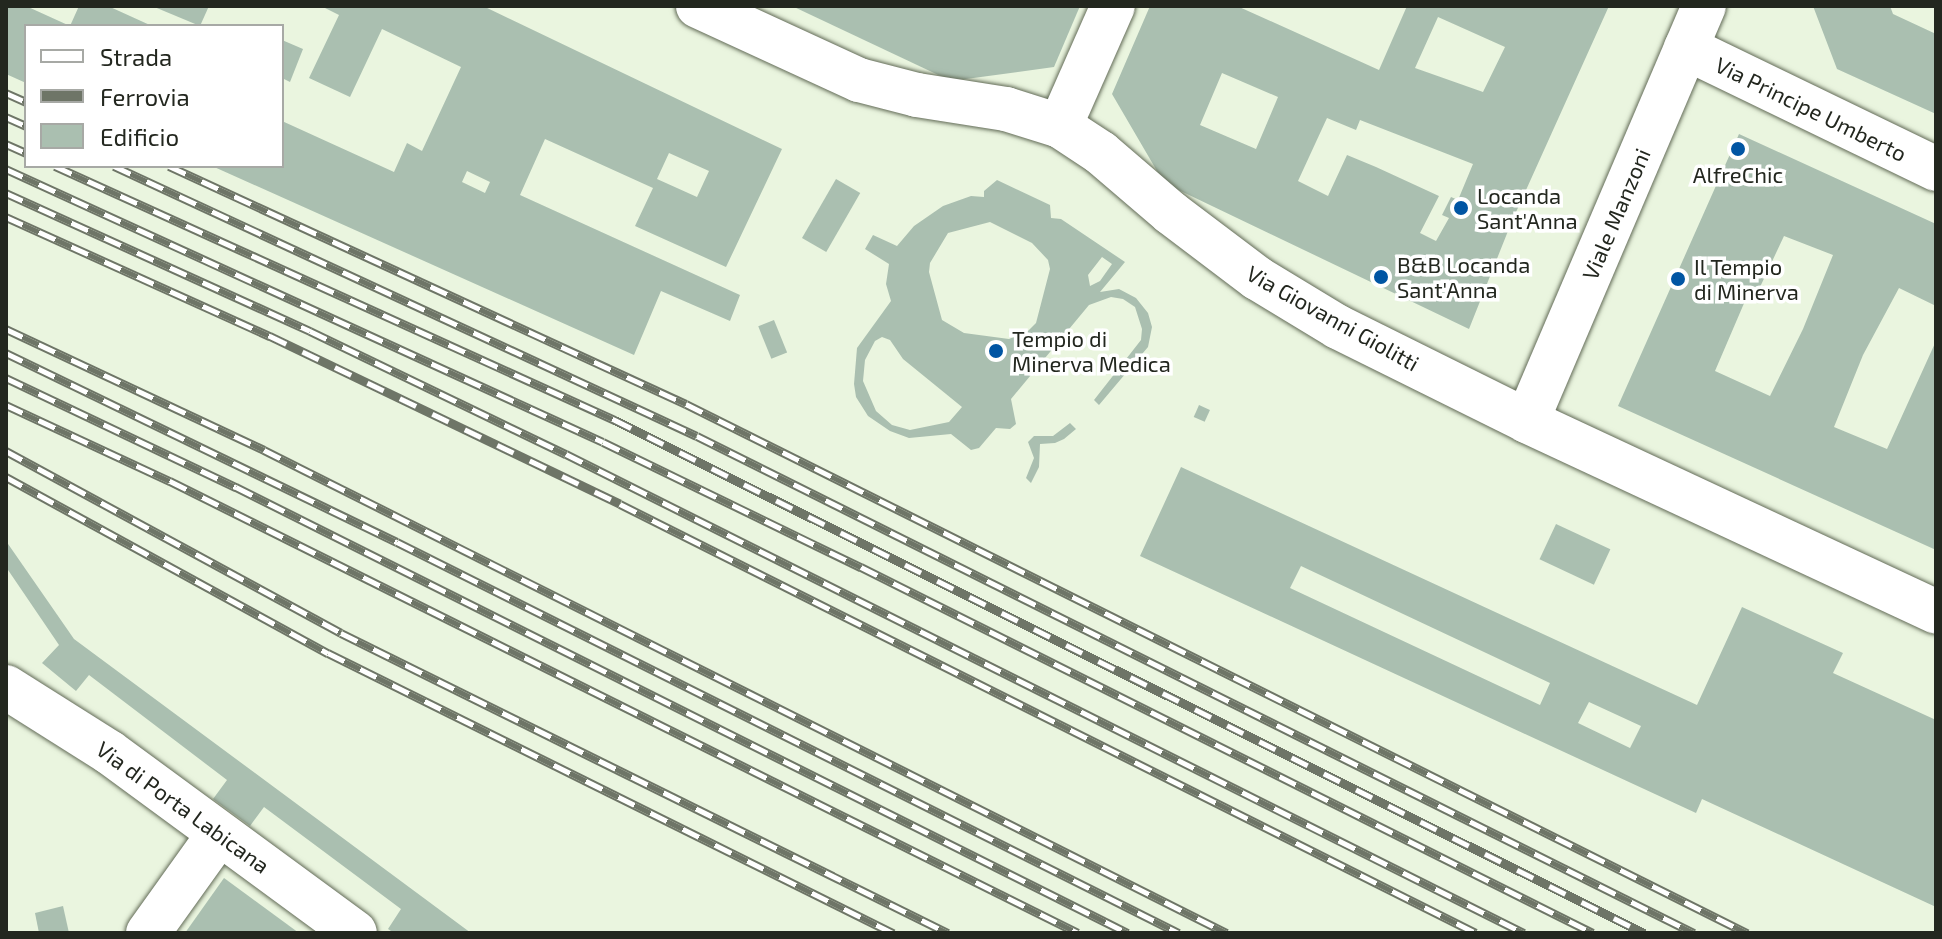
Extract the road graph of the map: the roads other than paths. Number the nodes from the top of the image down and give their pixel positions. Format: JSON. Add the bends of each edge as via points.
{"nodes":[{"id":1,"x":698,"y":6,"type":"edge"},
{"id":2,"x":1113,"y":6,"type":"edge"},
{"id":3,"x":1704,"y":6,"type":"edge"},
{"id":4,"x":1686,"y":48,"type":"junction"},
{"id":5,"x":1060,"y":126,"type":"junction"},
{"id":6,"x":1936,"y":169,"type":"edge"},
{"id":7,"x":1527,"y":421,"type":"junction"},
{"id":8,"x":1936,"y":612,"type":"edge"},
{"id":9,"x":6,"y":687,"type":"edge"},
{"id":10,"x":219,"y":834,"type":"junction"},
{"id":11,"x":148,"y":933,"type":"edge"},
{"id":12,"x":355,"y":933,"type":"edge"}],
"edges":[{"from":1,"to":5,"type":"main road","name":"Via Giovanni Giolitti","via":[[859,80],[1006,109]]},
{"from":2,"to":5,"type":"main road"},
{"from":3,"to":4,"type":"main road","name":"Viale Manzoni"},
{"from":4,"to":6,"type":"main road","name":"Via Principe Umberto"},
{"from":4,"to":7,"type":"main road","name":"Viale Manzoni"},
{"from":5,"to":7,"type":"main road","name":"Via Giovanni Giolitti","via":[[1269,286],[1338,327]]},
{"from":7,"to":8,"type":"main road","name":"Via Giovanni Giolitti"},
{"from":9,"to":10,"type":"main road","name":"Via di Porta Labicana","via":[[92,740]]},
{"from":10,"to":11,"type":"main road"},
{"from":10,"to":12,"type":"main road","name":"Via di Porta Labicana"}]}
